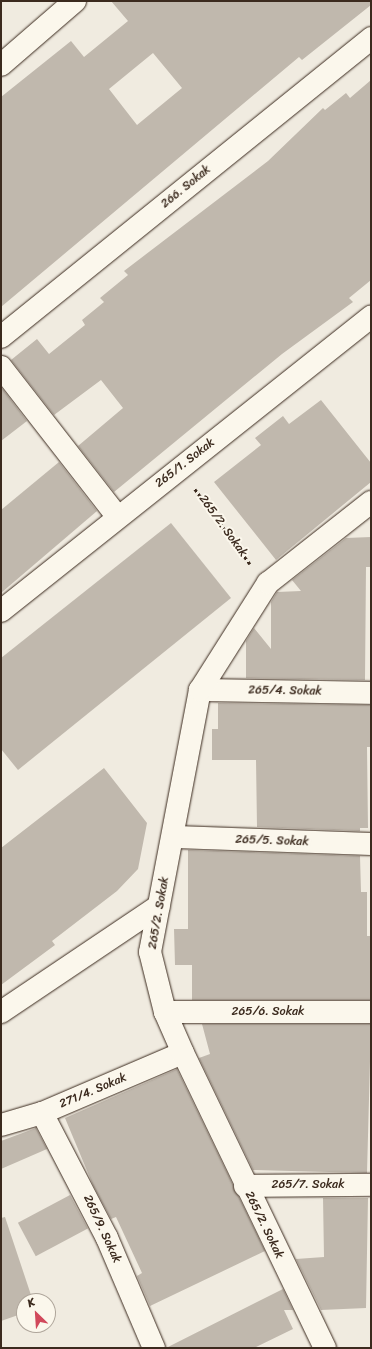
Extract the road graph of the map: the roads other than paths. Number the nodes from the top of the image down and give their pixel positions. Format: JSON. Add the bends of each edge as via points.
{"nodes":[{"id":1,"x":64,"y":5,"type":"edge"},
{"id":2,"x":371,"y":38,"type":"edge"},
{"id":3,"x":1,"y":65,"type":"edge"},
{"id":4,"x":371,"y":317,"type":"edge"},
{"id":5,"x":1,"y":337,"type":"edge"},
{"id":6,"x":1,"y":368,"type":"edge"},
{"id":7,"x":371,"y":502,"type":"edge"},
{"id":8,"x":117,"y":516,"type":"junction"},
{"id":9,"x":1,"y":611,"type":"edge"},
{"id":10,"x":200,"y":690,"type":"junction"},
{"id":11,"x":371,"y":693,"type":"edge"},
{"id":12,"x":173,"y":837,"type":"junction"},
{"id":13,"x":371,"y":844,"type":"edge"},
{"id":14,"x":159,"y":906,"type":"junction"},
{"id":15,"x":1,"y":1012,"type":"edge"},
{"id":16,"x":165,"y":1012,"type":"junction"},
{"id":17,"x":371,"y":1012,"type":"edge"},
{"id":18,"x":183,"y":1053,"type":"junction"},
{"id":19,"x":42,"y":1113,"type":"junction"},
{"id":20,"x":1,"y":1125,"type":"edge"},
{"id":21,"x":371,"y":1185,"type":"edge"},
{"id":22,"x":245,"y":1186,"type":"junction"},
{"id":23,"x":154,"y":1348,"type":"edge"},
{"id":24,"x":325,"y":1348,"type":"edge"}],
"edges":[{"from":1,"to":3,"type":"street"},
{"from":2,"to":5,"type":"street","name":"266. Sokak"},
{"from":4,"to":8,"type":"street","name":"265/1. Sokak"},
{"from":6,"to":8,"type":"street"},
{"from":7,"to":10,"type":"street","name":"265/2. Sokak","via":[[268,583]]},
{"from":8,"to":9,"type":"street","name":"265/1. Sokak"},
{"from":10,"to":11,"type":"street","name":"265/4. Sokak"},
{"from":10,"to":12,"type":"street","name":"265/2. Sokak"},
{"from":12,"to":13,"type":"street","name":"265/5. Sokak"},
{"from":12,"to":14,"type":"street","name":"265/2. Sokak"},
{"from":14,"to":15,"type":"street"},
{"from":14,"to":16,"type":"street","name":"265/2. Sokak","via":[[150,952]]},
{"from":16,"to":17,"type":"street","name":"265/6. Sokak"},
{"from":16,"to":18,"type":"street","name":"265/2. Sokak"},
{"from":18,"to":19,"type":"street","name":"271/4. Sokak"},
{"from":18,"to":22,"type":"street","name":"265/2. Sokak"},
{"from":19,"to":20,"type":"street","name":"271/4. Sokak"},
{"from":19,"to":23,"type":"street","name":"265/9. Sokak","via":[[107,1238]]},
{"from":21,"to":22,"type":"street","name":"265/7. Sokak"},
{"from":22,"to":24,"type":"street","name":"265/2. Sokak"}]}
